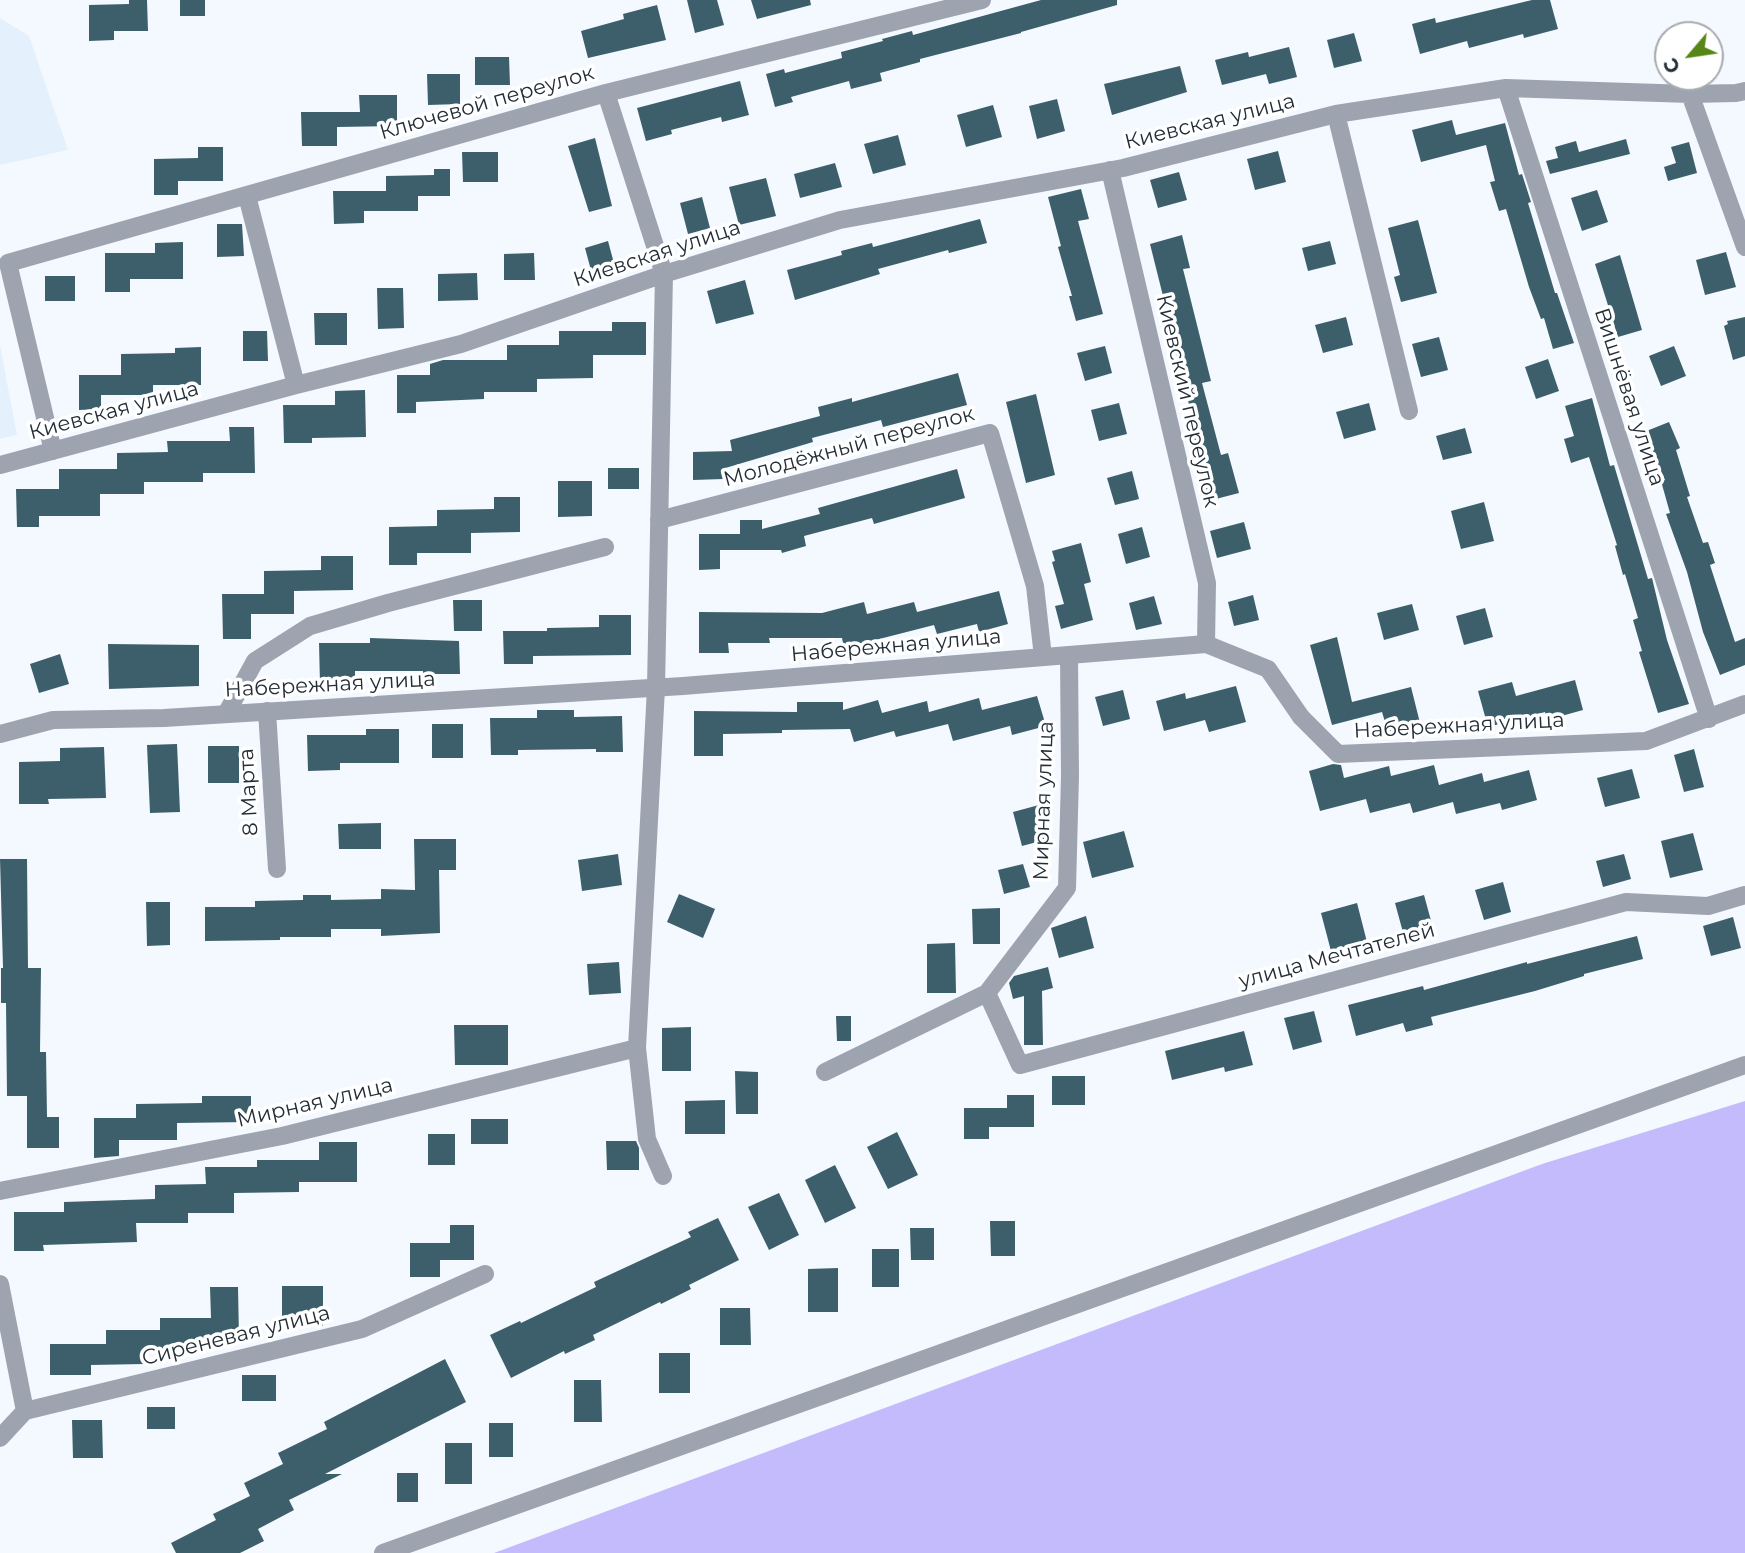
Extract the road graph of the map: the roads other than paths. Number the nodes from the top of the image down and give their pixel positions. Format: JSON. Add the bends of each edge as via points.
{"nodes":[{"id":1,"x":982,"y":0,"type":"edge"},
{"id":2,"x":1506,"y":88,"type":"junction"},
{"id":3,"x":1745,"y":91,"type":"edge"},
{"id":4,"x":606,"y":93,"type":"junction"},
{"id":5,"x":1690,"y":94,"type":"junction"},
{"id":6,"x":1336,"y":114,"type":"junction"},
{"id":7,"x":1110,"y":170,"type":"junction"},
{"id":8,"x":247,"y":195,"type":"junction"},
{"id":9,"x":1745,"y":247,"type":"edge"},
{"id":10,"x":664,"y":274,"type":"junction"},
{"id":11,"x":296,"y":385,"type":"junction"},
{"id":12,"x":1409,"y":411,"type":"dead end"},
{"id":13,"x":53,"y":450,"type":"junction"},
{"id":14,"x":0,"y":465,"type":"edge"},
{"id":15,"x":659,"y":520,"type":"junction"},
{"id":16,"x":605,"y":547,"type":"dead end"},
{"id":17,"x":1206,"y":644,"type":"junction"},
{"id":18,"x":1069,"y":655,"type":"junction"},
{"id":19,"x":1043,"y":657,"type":"junction"},
{"id":20,"x":656,"y":688,"type":"junction"},
{"id":21,"x":1745,"y":704,"type":"edge"},
{"id":22,"x":267,"y":711,"type":"junction"},
{"id":23,"x":226,"y":714,"type":"junction"},
{"id":24,"x":1709,"y":719,"type":"junction"},
{"id":25,"x":0,"y":734,"type":"edge"},
{"id":26,"x":277,"y":869,"type":"dead end"},
{"id":27,"x":1745,"y":895,"type":"edge"},
{"id":28,"x":987,"y":993,"type":"junction"},
{"id":29,"x":637,"y":1048,"type":"junction"},
{"id":30,"x":1745,"y":1065,"type":"edge"},
{"id":31,"x":825,"y":1072,"type":"dead end"},
{"id":32,"x":663,"y":1176,"type":"dead end"},
{"id":33,"x":0,"y":1191,"type":"edge"},
{"id":34,"x":485,"y":1274,"type":"dead end"},
{"id":35,"x":0,"y":1284,"type":"edge"},
{"id":36,"x":26,"y":1411,"type":"junction"},
{"id":37,"x":0,"y":1438,"type":"edge"},
{"id":38,"x":383,"y":1553,"type":"edge"}],
"edges":[{"from":1,"to":4,"type":"street","name":"Ключевой переулок"},
{"from":2,"to":5,"type":"street","name":"Киевская улица"},
{"from":2,"to":6,"type":"street","name":"Киевская улица"},
{"from":2,"to":24,"type":"street","name":"Вишнёвая улица"},
{"from":3,"to":5,"type":"street","name":"Киевская улица"},
{"from":4,"to":8,"type":"street","name":"Ключевой переулок"},
{"from":4,"to":10,"type":"street"},
{"from":5,"to":9,"type":"street"},
{"from":6,"to":7,"type":"street","name":"Киевская улица"},
{"from":6,"to":12,"type":"street"},
{"from":7,"to":10,"type":"street","name":"Киевская улица","via":[[840,220]]},
{"from":7,"to":17,"type":"street","name":"Киевский переулок","via":[[1207,583]]},
{"from":8,"to":11,"type":"street"},
{"from":8,"to":13,"type":"street","name":"Ключевой переулок","via":[[8,263]]},
{"from":10,"to":11,"type":"street","name":"Киевская улица","via":[[461,344]]},
{"from":10,"to":15,"type":"street"},
{"from":11,"to":13,"type":"street","name":"Киевская улица"},
{"from":13,"to":14,"type":"street","name":"Киевская улица"},
{"from":15,"to":19,"type":"street","name":"Молодёжный переулок","via":[[990,433],[1035,586]]},
{"from":15,"to":20,"type":"street"},
{"from":16,"to":23,"type":"street","via":[[310,626],[255,661]]},
{"from":17,"to":18,"type":"street","name":"Набережная улица"},
{"from":17,"to":24,"type":"street","name":"Набережная улица","via":[[1268,669],[1301,717],[1338,754],[1646,741]]},
{"from":18,"to":19,"type":"street","name":"Набережная улица"},
{"from":18,"to":28,"type":"street","name":"Мирная улица","via":[[1067,888]]},
{"from":19,"to":20,"type":"street","name":"Набережная улица"},
{"from":20,"to":22,"type":"street","name":"Набережная улица"},
{"from":20,"to":29,"type":"street"},
{"from":21,"to":24,"type":"street","name":"Набережная улица"},
{"from":22,"to":23,"type":"street","name":"Набережная улица"},
{"from":22,"to":26,"type":"street","name":"8 Марта"},
{"from":23,"to":25,"type":"street","name":"Набережная улица","via":[[53,720]]},
{"from":27,"to":28,"type":"street","name":"улица Мечтателей","via":[[1708,906],[1626,902],[1020,1065]]},
{"from":28,"to":31,"type":"street","name":"Мирная улица"},
{"from":29,"to":32,"type":"street","via":[[647,1139]]},
{"from":29,"to":33,"type":"street","name":"Мирная улица","via":[[282,1136]]},
{"from":30,"to":38,"type":"street"},
{"from":34,"to":36,"type":"street","name":"Сиреневая улица","via":[[362,1329]]},
{"from":35,"to":36,"type":"street"},
{"from":36,"to":37,"type":"street"}]}
